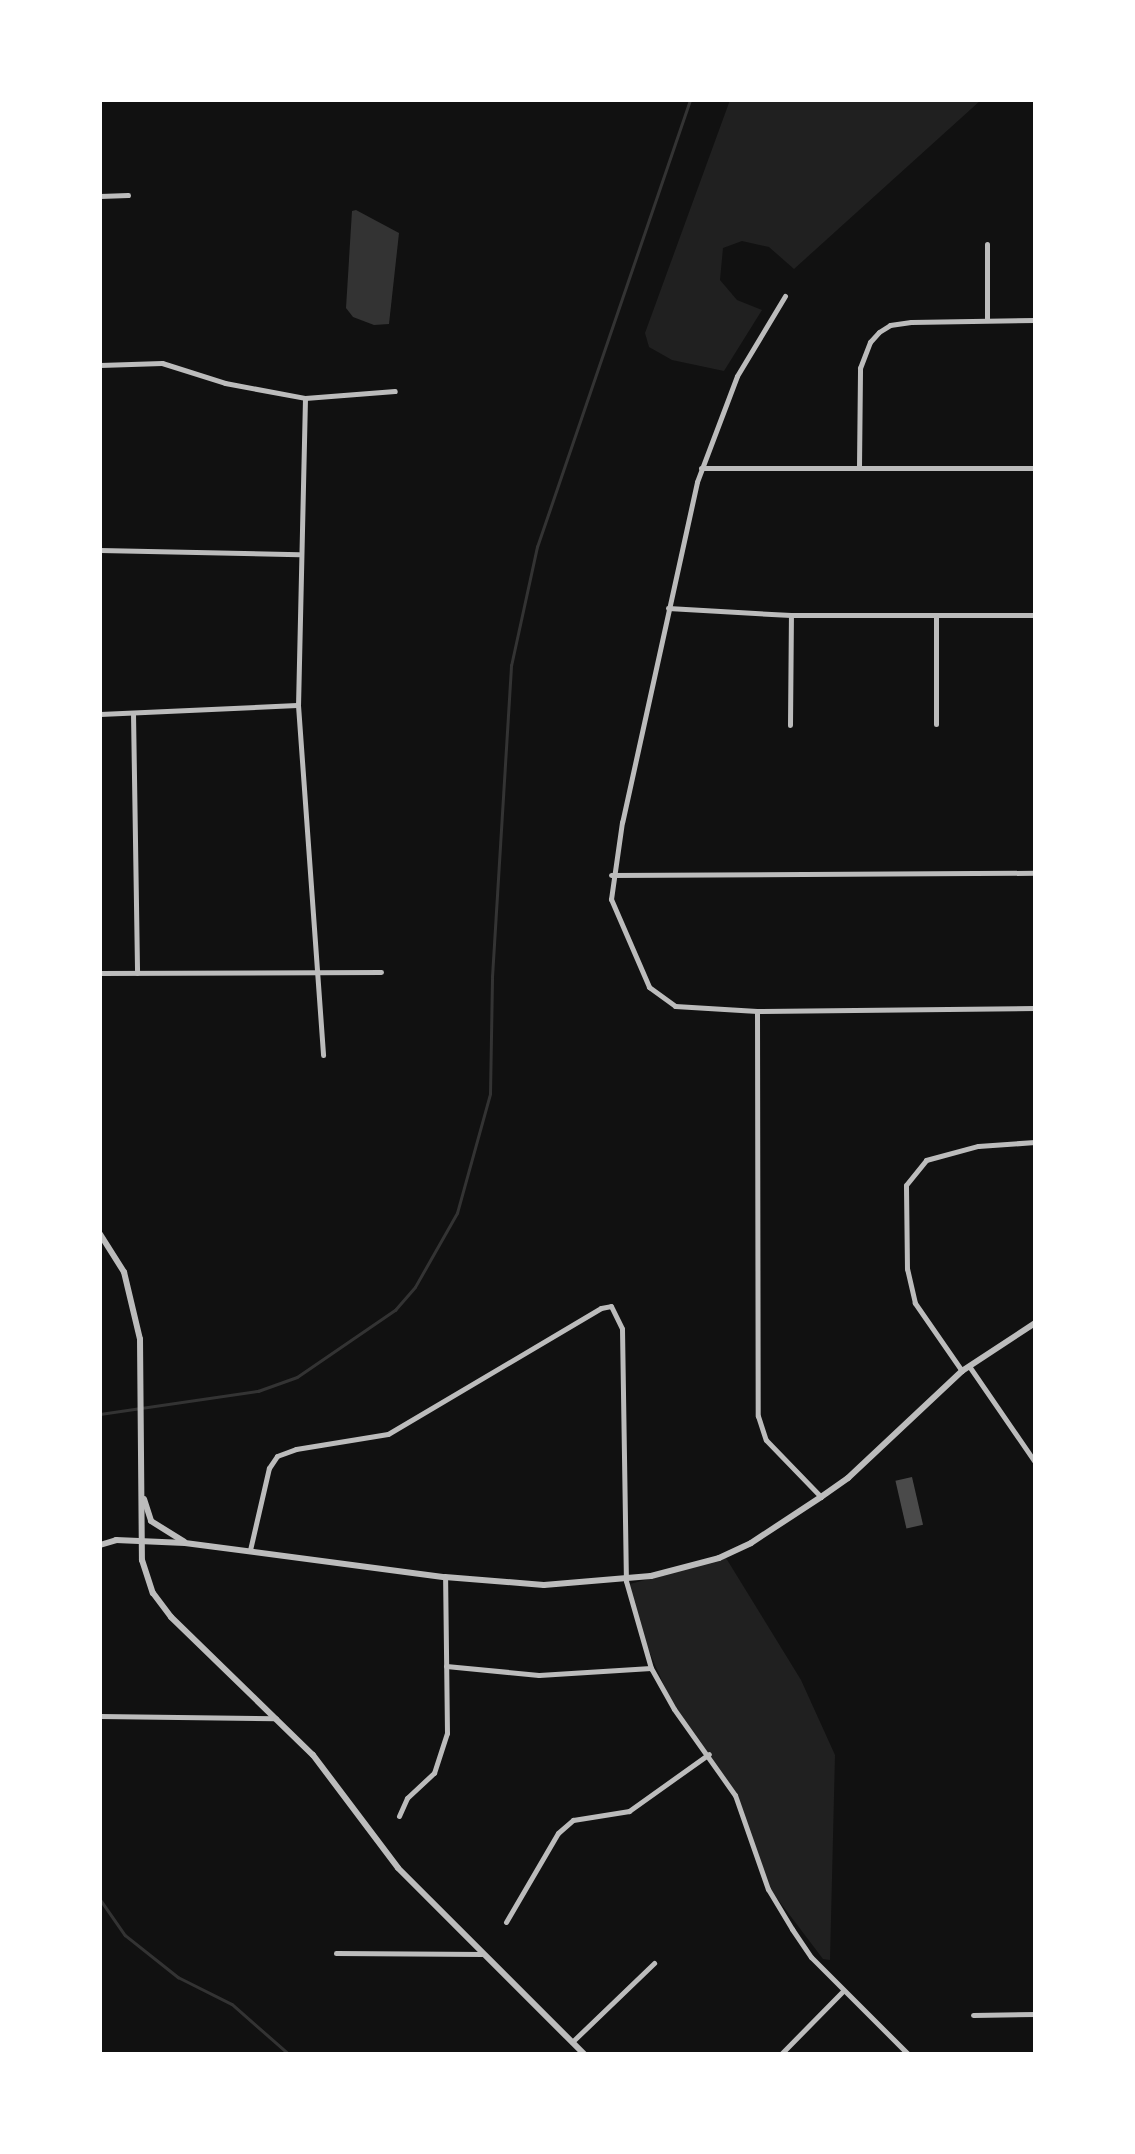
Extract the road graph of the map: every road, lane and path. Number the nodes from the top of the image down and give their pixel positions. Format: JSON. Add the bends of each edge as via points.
{"nodes":[{"id":1,"x":128,"y":195,"type":"dead end"},
{"id":2,"x":100,"y":196,"type":"edge"},
{"id":3,"x":987,"y":244,"type":"dead end"},
{"id":4,"x":786,"y":296,"type":"dead end"},
{"id":5,"x":987,"y":320,"type":"junction"},
{"id":6,"x":1035,"y":320,"type":"edge"},
{"id":7,"x":100,"y":366,"type":"edge"},
{"id":8,"x":395,"y":390,"type":"dead end"},
{"id":9,"x":305,"y":398,"type":"junction"},
{"id":10,"x":701,"y":468,"type":"junction"},
{"id":11,"x":859,"y":468,"type":"junction"},
{"id":12,"x":1035,"y":468,"type":"edge"},
{"id":13,"x":100,"y":550,"type":"edge"},
{"id":14,"x":300,"y":554,"type":"junction"},
{"id":15,"x":668,"y":608,"type":"junction"},
{"id":16,"x":791,"y":615,"type":"junction"},
{"id":17,"x":1035,"y":615,"type":"edge"},
{"id":18,"x":936,"y":616,"type":"junction"},
{"id":19,"x":298,"y":705,"type":"junction"},
{"id":20,"x":133,"y":713,"type":"junction"},
{"id":21,"x":100,"y":714,"type":"edge"},
{"id":22,"x":936,"y":724,"type":"dead end"},
{"id":23,"x":790,"y":725,"type":"dead end"},
{"id":24,"x":1035,"y":874,"type":"edge"},
{"id":25,"x":611,"y":875,"type":"junction"},
{"id":26,"x":320,"y":970,"type":"junction"},
{"id":27,"x":381,"y":972,"type":"dead end"},
{"id":28,"x":100,"y":973,"type":"edge"},
{"id":29,"x":137,"y":973,"type":"junction"},
{"id":30,"x":1035,"y":1008,"type":"edge"},
{"id":31,"x":756,"y":1011,"type":"junction"},
{"id":32,"x":323,"y":1055,"type":"dead end"},
{"id":33,"x":1035,"y":1142,"type":"edge"},
{"id":34,"x":100,"y":1234,"type":"edge"},
{"id":35,"x":1035,"y":1323,"type":"edge"},
{"id":36,"x":966,"y":1369,"type":"junction"},
{"id":37,"x":1035,"y":1462,"type":"edge"},
{"id":38,"x":141,"y":1488,"type":"junction"},
{"id":39,"x":821,"y":1498,"type":"junction"},
{"id":40,"x":141,"y":1540,"type":"junction"},
{"id":41,"x":185,"y":1543,"type":"junction"},
{"id":42,"x":100,"y":1545,"type":"edge"},
{"id":43,"x":250,"y":1550,"type":"junction"},
{"id":44,"x":445,"y":1577,"type":"junction"},
{"id":45,"x":626,"y":1581,"type":"junction"},
{"id":46,"x":446,"y":1666,"type":"junction"},
{"id":47,"x":651,"y":1668,"type":"junction"},
{"id":48,"x":100,"y":1716,"type":"edge"},
{"id":49,"x":276,"y":1718,"type":"junction"},
{"id":50,"x":709,"y":1754,"type":"junction"},
{"id":51,"x":399,"y":1816,"type":"dead end"},
{"id":52,"x":506,"y":1922,"type":"dead end"},
{"id":53,"x":336,"y":1953,"type":"dead end"},
{"id":54,"x":483,"y":1954,"type":"junction"},
{"id":55,"x":654,"y":1963,"type":"dead end"},
{"id":56,"x":843,"y":1991,"type":"junction"},
{"id":57,"x":1035,"y":2014,"type":"edge"},
{"id":58,"x":973,"y":2015,"type":"dead end"},
{"id":59,"x":572,"y":2042,"type":"junction"},
{"id":60,"x":584,"y":2054,"type":"edge"},
{"id":61,"x":781,"y":2054,"type":"edge"},
{"id":62,"x":908,"y":2054,"type":"edge"}],
"edges":[{"from":1,"to":2,"type":"street"},
{"from":3,"to":5,"type":"street"},
{"from":4,"to":10,"type":"street","via":[[737,376]]},
{"from":5,"to":6,"type":"street"},
{"from":5,"to":11,"type":"street","via":[[890,324],[870,342],[858,384]]},
{"from":7,"to":9,"type":"street","via":[[162,363]]},
{"from":8,"to":9,"type":"street"},
{"from":9,"to":14,"type":"street"},
{"from":10,"to":11,"type":"street"},
{"from":10,"to":15,"type":"street"},
{"from":11,"to":12,"type":"street"},
{"from":13,"to":14,"type":"street"},
{"from":14,"to":19,"type":"street"},
{"from":15,"to":16,"type":"street"},
{"from":15,"to":25,"type":"street"},
{"from":16,"to":18,"type":"street"},
{"from":16,"to":23,"type":"street"},
{"from":17,"to":18,"type":"street"},
{"from":18,"to":22,"type":"street"},
{"from":19,"to":20,"type":"street"},
{"from":19,"to":26,"type":"street"},
{"from":20,"to":21,"type":"street"},
{"from":20,"to":29,"type":"street"},
{"from":24,"to":25,"type":"street"},
{"from":25,"to":31,"type":"street","via":[[611,899],[649,987],[675,1006]]},
{"from":26,"to":27,"type":"street"},
{"from":26,"to":29,"type":"street"},
{"from":26,"to":32,"type":"street"},
{"from":28,"to":29,"type":"street"},
{"from":30,"to":31,"type":"street"},
{"from":31,"to":39,"type":"street","via":[[758,1416],[766,1440]]},
{"from":33,"to":36,"type":"street","via":[[978,1146],[926,1160],[906,1185],[907,1269],[915,1303]]},
{"from":34,"to":38,"type":"street","via":[[124,1272],[141,1364]]},
{"from":35,"to":36,"type":"street"},
{"from":36,"to":37,"type":"street"},
{"from":36,"to":39,"type":"street"},
{"from":38,"to":40,"type":"street"},
{"from":38,"to":41,"type":"street","via":[[151,1521]]},
{"from":39,"to":45,"type":"street","via":[[719,1558]]},
{"from":40,"to":41,"type":"street"},
{"from":40,"to":42,"type":"street"},
{"from":40,"to":49,"type":"street","via":[[146,1576],[163,1608]]},
{"from":41,"to":43,"type":"street"},
{"from":43,"to":44,"type":"street"},
{"from":43,"to":45,"type":"street","via":[[268,1468],[277,1456],[388,1434],[611,1306],[622,1329]]},
{"from":44,"to":45,"type":"street","via":[[544,1585]]},
{"from":44,"to":46,"type":"street"},
{"from":45,"to":47,"type":"street"},
{"from":46,"to":47,"type":"street","via":[[539,1674]]},
{"from":46,"to":51,"type":"street","via":[[442,1758]]},
{"from":47,"to":50,"type":"street"},
{"from":48,"to":49,"type":"street"},
{"from":49,"to":54,"type":"street","via":[[313,1755],[398,1868]]},
{"from":50,"to":52,"type":"street","via":[[629,1811],[573,1820],[558,1833]]},
{"from":50,"to":56,"type":"street","via":[[735,1795],[768,1889]]},
{"from":53,"to":54,"type":"street"},
{"from":54,"to":59,"type":"street"},
{"from":55,"to":59,"type":"street"},
{"from":56,"to":61,"type":"street"},
{"from":56,"to":62,"type":"street"},
{"from":57,"to":58,"type":"street"},
{"from":59,"to":60,"type":"street"}]}
